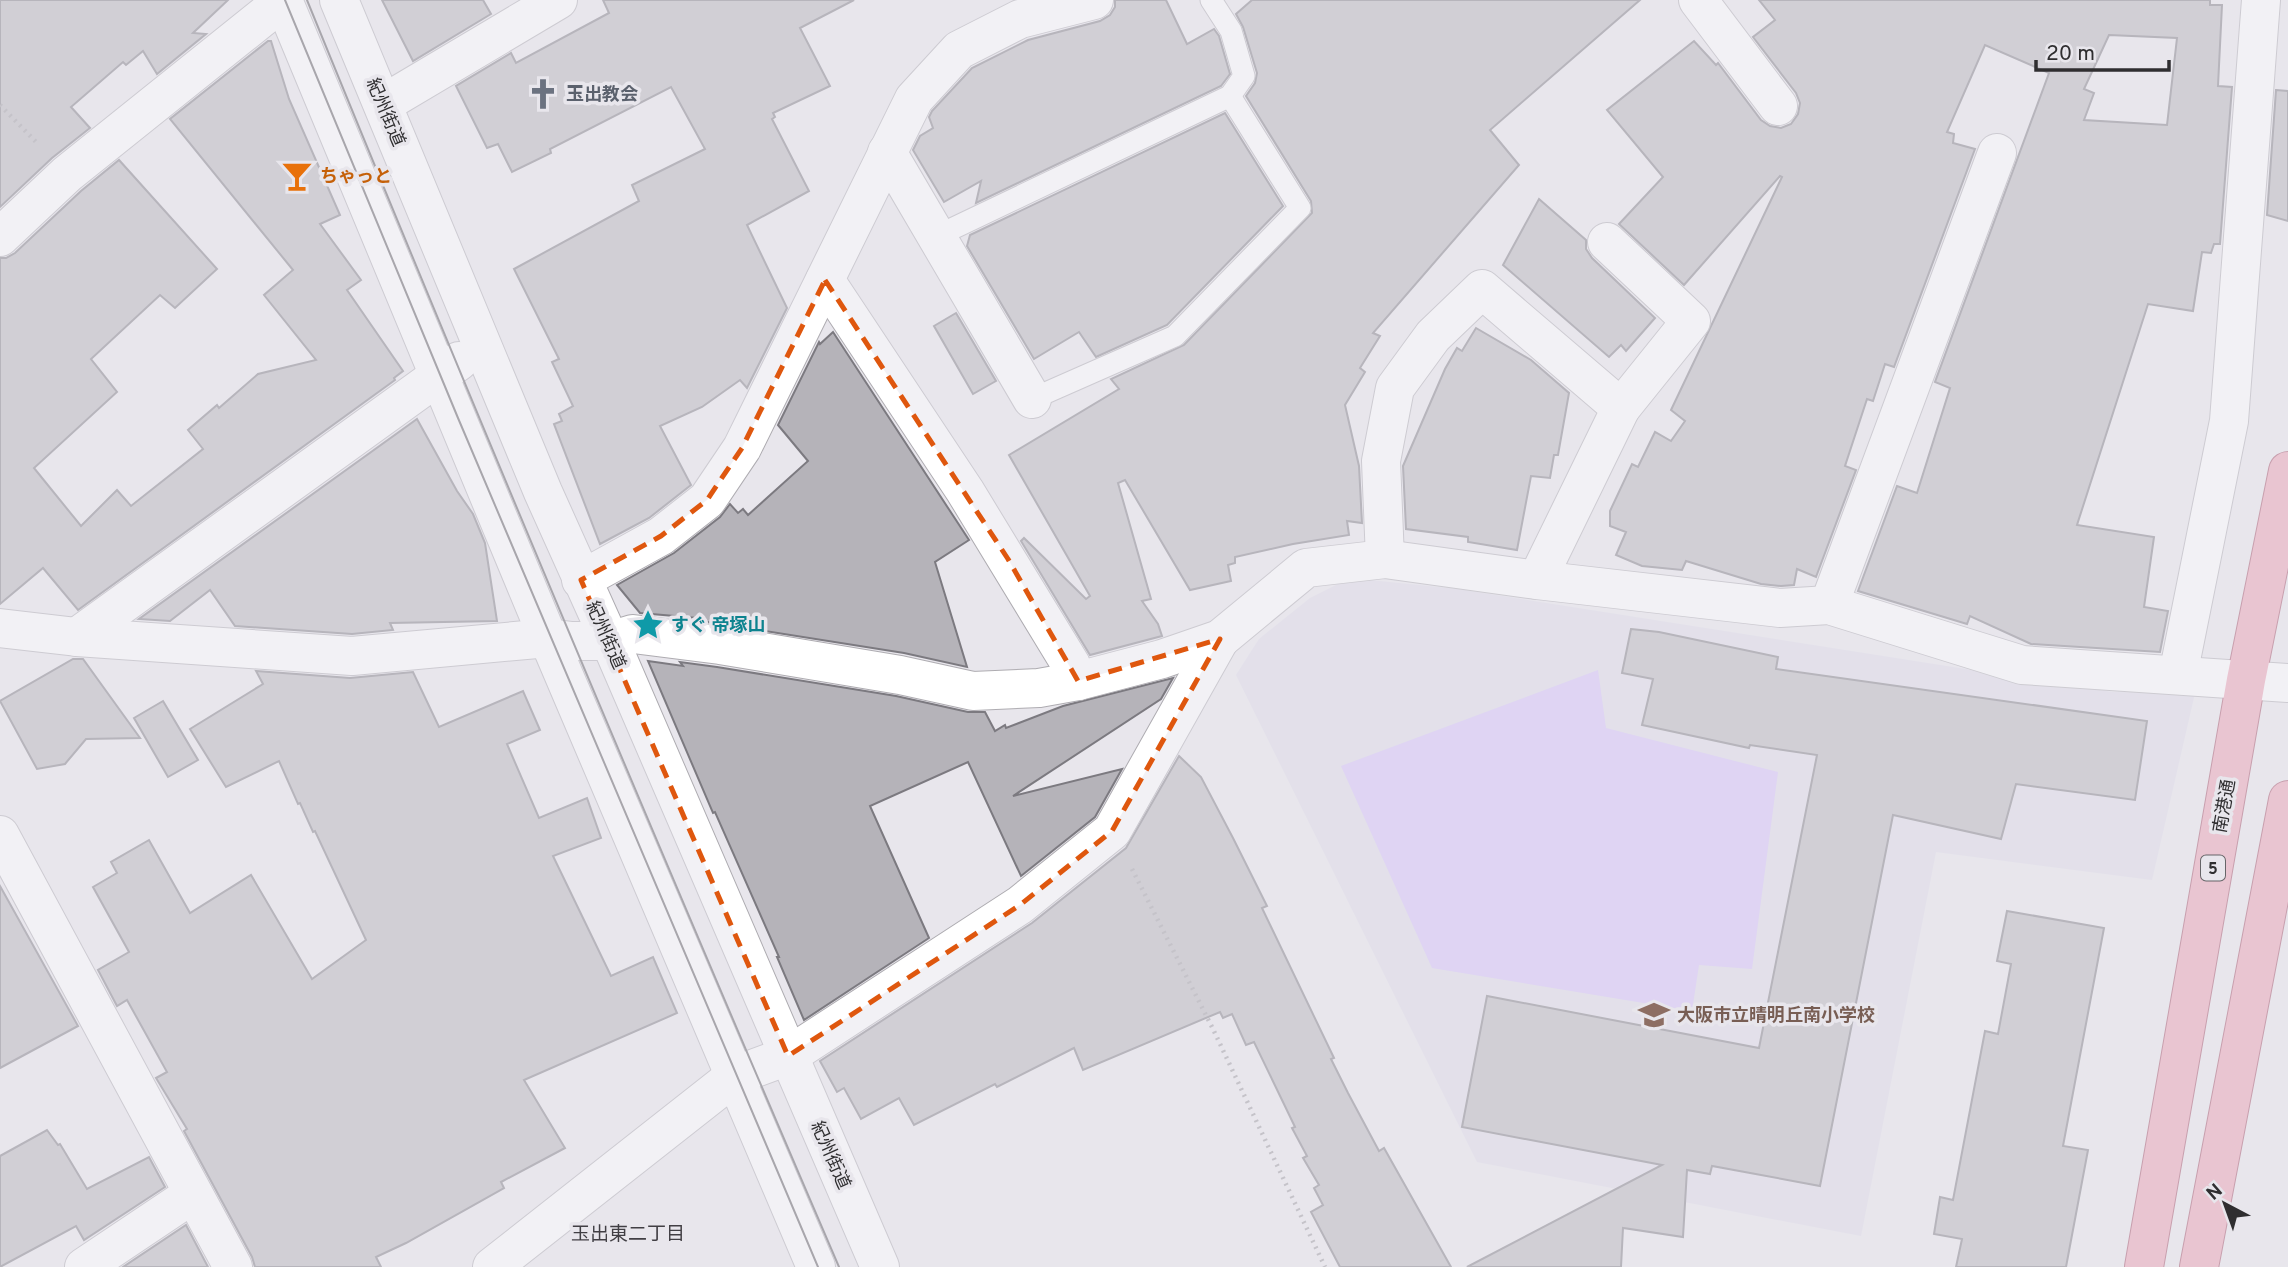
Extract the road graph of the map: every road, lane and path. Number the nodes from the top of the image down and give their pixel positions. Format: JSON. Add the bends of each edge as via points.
{"nodes":[{"id":1,"x":284,"y":0,"type":"edge"},
{"id":2,"x":338,"y":0,"type":"edge"},
{"id":3,"x":558,"y":0,"type":"edge"},
{"id":4,"x":1211,"y":0,"type":"edge"},
{"id":5,"x":1698,"y":0,"type":"edge"},
{"id":6,"x":2261,"y":0,"type":"edge"},
{"id":7,"x":1088,"y":1,"type":"edge"},
{"id":8,"x":1230,"y":96,"type":"junction"},
{"id":9,"x":383,"y":104,"type":"junction"},
{"id":10,"x":0,"y":105,"type":"edge"},
{"id":11,"x":1778,"y":106,"type":"dead end"},
{"id":12,"x":887,"y":152,"type":"junction"},
{"id":13,"x":1997,"y":153,"type":"dead end"},
{"id":14,"x":67,"y":174,"type":"junction"},
{"id":15,"x":937,"y":236,"type":"junction"},
{"id":16,"x":0,"y":237,"type":"edge"},
{"id":17,"x":1607,"y":242,"type":"dead end"},
{"id":18,"x":825,"y":279,"type":"junction"},
{"id":19,"x":482,"y":344,"type":"junction"},
{"id":20,"x":440,"y":374,"type":"junction"},
{"id":21,"x":1032,"y":399,"type":"joint"},
{"id":22,"x":1621,"y":408,"type":"junction"},
{"id":23,"x":2288,"y":471,"type":"edge"},
{"id":24,"x":1385,"y":559,"type":"junction"},
{"id":25,"x":581,"y":580,"type":"junction"},
{"id":26,"x":1537,"y":580,"type":"junction"},
{"id":27,"x":1829,"y":605,"type":"junction"},
{"id":28,"x":0,"y":628,"type":"edge"},
{"id":29,"x":77,"y":637,"type":"junction"},
{"id":30,"x":548,"y":638,"type":"junction"},
{"id":31,"x":1220,"y":639,"type":"junction"},
{"id":32,"x":610,"y":641,"type":"junction"},
{"id":33,"x":2178,"y":675,"type":"junction"},
{"id":34,"x":2246,"y":680,"type":"junction"},
{"id":35,"x":1079,"y":681,"type":"junction"},
{"id":36,"x":2288,"y":683,"type":"edge"},
{"id":37,"x":2288,"y":800,"type":"edge"},
{"id":38,"x":1112,"y":831,"type":"junction"},
{"id":39,"x":0,"y":835,"type":"edge"},
{"id":40,"x":788,"y":1056,"type":"junction"},
{"id":41,"x":734,"y":1077,"type":"junction"},
{"id":42,"x":193,"y":1194,"type":"junction"},
{"id":43,"x":496,"y":1266,"type":"edge"},
{"id":44,"x":84,"y":1267,"type":"edge"},
{"id":45,"x":233,"y":1267,"type":"edge"},
{"id":46,"x":816,"y":1267,"type":"edge"},
{"id":47,"x":880,"y":1267,"type":"edge"},
{"id":48,"x":1325,"y":1267,"type":"edge"},
{"id":49,"x":2144,"y":1267,"type":"edge"},
{"id":50,"x":2199,"y":1267,"type":"edge"}],
"edges":[{"from":1,"to":14,"type":"street"},
{"from":1,"to":20,"type":"street"},
{"from":2,"to":9,"type":"street","name":"紀州街道"},
{"from":3,"to":9,"type":"street"},
{"from":4,"to":8,"type":"lane","via":[[1231,31],[1244,76]]},
{"from":5,"to":11,"type":"street"},
{"from":6,"to":33,"type":"street","via":[[2230,421]]},
{"from":7,"to":12,"type":"street","via":[[1020,19],[958,50],[914,99]]},
{"from":8,"to":15,"type":"lane"},
{"from":8,"to":21,"type":"lane","via":[[1300,208],[1175,336]]},
{"from":9,"to":19,"type":"street","name":"紀州街道"},
{"from":10,"to":14,"type":"path"},
{"from":12,"to":15,"type":"street"},
{"from":12,"to":18,"type":"street"},
{"from":13,"to":27,"type":"street"},
{"from":14,"to":16,"type":"street"},
{"from":15,"to":21,"type":"street"},
{"from":17,"to":22,"type":"street","via":[[1691,321]]},
{"from":18,"to":25,"type":"street","via":[[742,448],[707,500],[661,536]]},
{"from":18,"to":35,"type":"street","via":[[987,525]]},
{"from":19,"to":20,"type":"street"},
{"from":19,"to":25,"type":"street","name":"紀州街道"},
{"from":20,"to":29,"type":"street"},
{"from":20,"to":30,"type":"street"},
{"from":22,"to":24,"type":"street","via":[[1482,289],[1433,336],[1395,388],[1381,461]]},
{"from":22,"to":26,"type":"street"},
{"from":23,"to":34,"type":"main road","name":"南港通","number":"5"},
{"from":24,"to":26,"type":"street"},
{"from":24,"to":31,"type":"street","via":[[1306,568]]},
{"from":25,"to":32,"type":"street","name":"紀州街道"},
{"from":26,"to":27,"type":"street","via":[[1780,608]]},
{"from":27,"to":33,"type":"street","via":[[2022,665]]},
{"from":28,"to":29,"type":"street"},
{"from":29,"to":30,"type":"street","via":[[352,656]]},
{"from":30,"to":32,"type":"street"},
{"from":30,"to":41,"type":"street"},
{"from":31,"to":35,"type":"street"},
{"from":31,"to":38,"type":"street"},
{"from":32,"to":35,"type":"street","via":[[633,634],[720,645],[973,691]]},
{"from":32,"to":40,"type":"street","name":"紀州街道"},
{"from":33,"to":34,"type":"street"},
{"from":34,"to":36,"type":"street"},
{"from":34,"to":49,"type":"main road","name":"南港通","number":"5"},
{"from":37,"to":50,"type":"main road"},
{"from":38,"to":40,"type":"street","via":[[1020,905]]},
{"from":38,"to":48,"type":"path","via":[[1213,1029]]},
{"from":39,"to":42,"type":"street"},
{"from":40,"to":41,"type":"street"},
{"from":40,"to":47,"type":"street","name":"紀州街道"},
{"from":41,"to":43,"type":"street"},
{"from":41,"to":46,"type":"street"},
{"from":42,"to":44,"type":"street"},
{"from":42,"to":45,"type":"street"}]}
